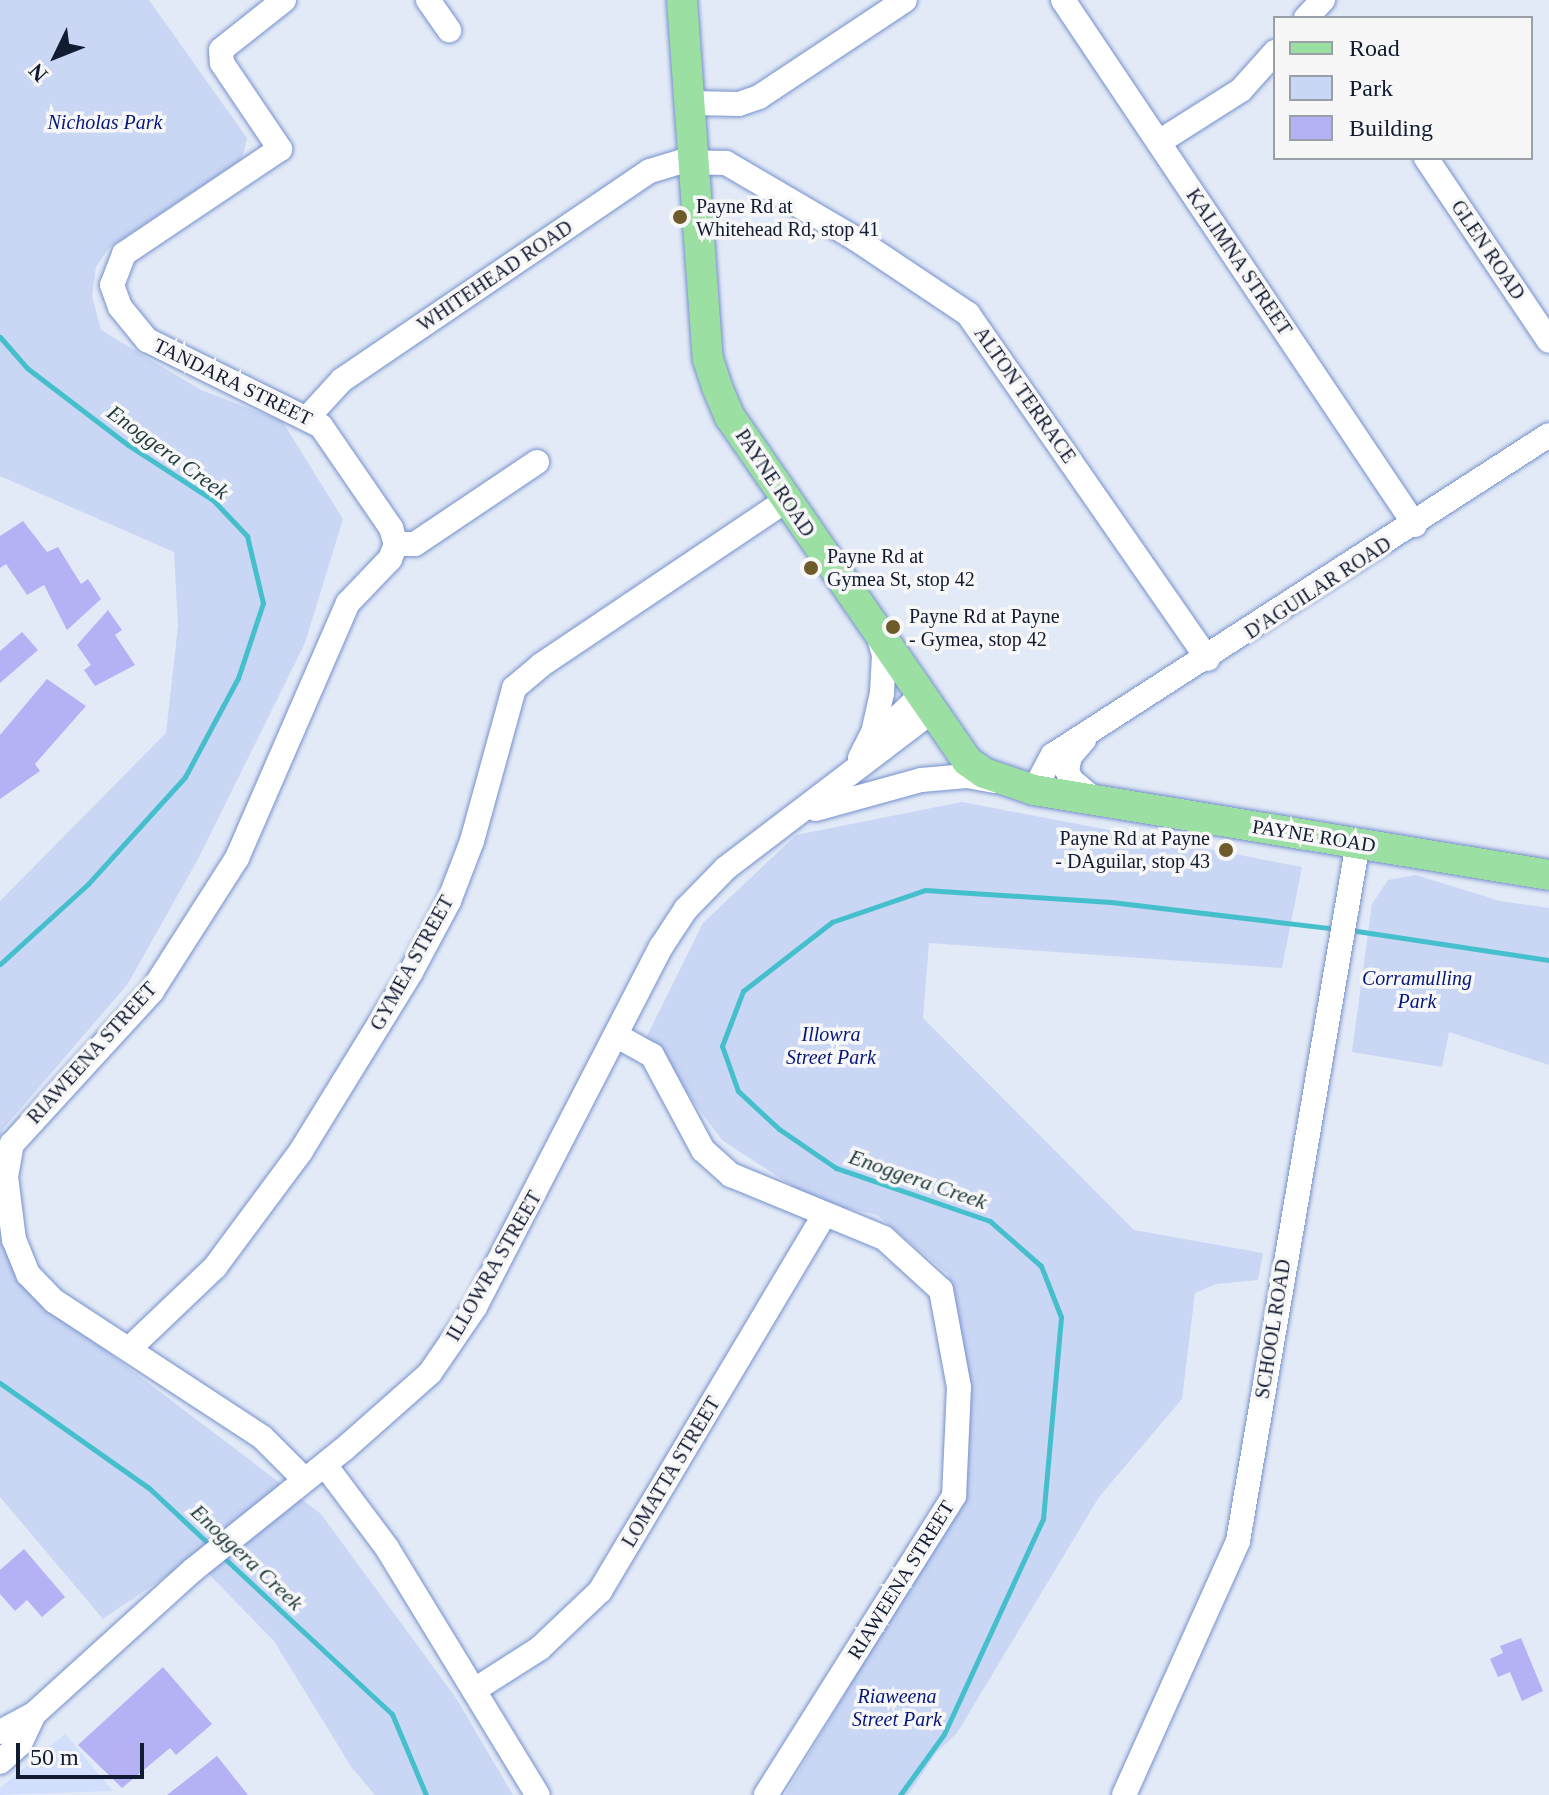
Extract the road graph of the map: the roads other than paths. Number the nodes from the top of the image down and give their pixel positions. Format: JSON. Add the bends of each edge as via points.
{"nodes":[{"id":1,"x":284,"y":0,"type":"edge"},
{"id":2,"x":428,"y":0,"type":"edge"},
{"id":3,"x":682,"y":0,"type":"edge"},
{"id":4,"x":905,"y":0,"type":"edge"},
{"id":5,"x":1063,"y":0,"type":"edge"},
{"id":6,"x":1322,"y":0,"type":"edge"},
{"id":7,"x":1308,"y":16,"type":"edge"},
{"id":8,"x":449,"y":30,"type":"dead end"},
{"id":9,"x":1273,"y":54,"type":"edge"},
{"id":10,"x":693,"y":103,"type":"junction"},
{"id":11,"x":1159,"y":142,"type":"junction"},
{"id":12,"x":1427,"y":160,"type":"edge"},
{"id":13,"x":695,"y":162,"type":"junction"},
{"id":14,"x":1549,"y":341,"type":"edge"},
{"id":15,"x":309,"y":416,"type":"junction"},
{"id":16,"x":1549,"y":435,"type":"edge"},
{"id":17,"x":537,"y":462,"type":"dead end"},
{"id":18,"x":787,"y":500,"type":"junction"},
{"id":19,"x":1415,"y":525,"type":"junction"},
{"id":20,"x":396,"y":544,"type":"junction"},
{"id":21,"x":879,"y":635,"type":"junction"},
{"id":22,"x":1208,"y":659,"type":"junction"},
{"id":23,"x":925,"y":704,"type":"junction"},
{"id":24,"x":1085,"y":739,"type":"junction"},
{"id":25,"x":860,"y":758,"type":"junction"},
{"id":26,"x":835,"y":787,"type":"junction"},
{"id":27,"x":1022,"y":787,"type":"junction"},
{"id":28,"x":1094,"y":799,"type":"junction"},
{"id":29,"x":793,"y":818,"type":"junction"},
{"id":30,"x":1358,"y":843,"type":"junction"},
{"id":31,"x":1549,"y":875,"type":"edge"},
{"id":32,"x":619,"y":1037,"type":"junction"},
{"id":33,"x":823,"y":1217,"type":"junction"},
{"id":34,"x":129,"y":1349,"type":"junction"},
{"id":35,"x":325,"y":1465,"type":"junction"},
{"id":36,"x":304,"y":1479,"type":"junction"},
{"id":37,"x":476,"y":1689,"type":"junction"},
{"id":38,"x":34,"y":1714,"type":"junction"},
{"id":39,"x":0,"y":1732,"type":"edge"},
{"id":40,"x":0,"y":1762,"type":"edge"},
{"id":41,"x":538,"y":1795,"type":"edge"},
{"id":42,"x":766,"y":1795,"type":"edge"},
{"id":43,"x":1124,"y":1795,"type":"edge"}],
"edges":[{"from":1,"to":15,"type":"street","name":"TANDARA STREET","via":[[221,50],[222,63],[280,149],[124,254],[112,285],[120,307],[147,340]]},
{"from":2,"to":8,"type":"street"},
{"from":3,"to":10,"type":"main road","name":"PAYNE ROAD"},
{"from":4,"to":10,"type":"street","via":[[759,97],[739,104]]},
{"from":5,"to":11,"type":"street","name":"KALIMNA STREET"},
{"from":6,"to":7,"type":"street"},
{"from":9,"to":11,"type":"street","via":[[1241,90]]},
{"from":10,"to":13,"type":"main road","name":"PAYNE ROAD"},
{"from":11,"to":19,"type":"street","name":"KALIMNA STREET"},
{"from":12,"to":14,"type":"street","name":"GLEN ROAD"},
{"from":13,"to":15,"type":"street","name":"WHITEHEAD ROAD","via":[[650,171],[342,380]]},
{"from":13,"to":18,"type":"main road","name":"PAYNE ROAD","via":[[708,359],[730,417]]},
{"from":13,"to":22,"type":"street","name":"ALTON TERRACE","via":[[726,163],[750,173],[968,314]]},
{"from":15,"to":20,"type":"street","name":"TANDARA STREET","via":[[329,436],[391,528]]},
{"from":16,"to":19,"type":"street","name":"D'AGUILAR ROAD"},
{"from":17,"to":20,"type":"street","via":[[415,544]]},
{"from":18,"to":21,"type":"main road","name":"PAYNE ROAD"},
{"from":18,"to":34,"type":"street","name":"GYMEA STREET","via":[[533,670],[514,688],[472,841],[449,901],[411,972],[301,1151],[215,1267]]},
{"from":19,"to":22,"type":"street","name":"D'AGUILAR ROAD"},
{"from":20,"to":34,"type":"street","name":"RIAWEENA STREET","via":[[390,559],[348,603],[229,872],[152,991],[12,1144],[6,1177],[14,1240],[28,1274],[54,1301]]},
{"from":21,"to":23,"type":"main road","name":"PAYNE ROAD"},
{"from":21,"to":25,"type":"street","via":[[882,693]]},
{"from":22,"to":24,"type":"street","name":"D'AGUILAR ROAD"},
{"from":23,"to":25,"type":"street","name":"ILLOWRA STREET"},
{"from":23,"to":26,"type":"street","name":"ILLOWRA STREET"},
{"from":23,"to":27,"type":"main road","name":"PAYNE ROAD","via":[[967,761]]},
{"from":24,"to":27,"type":"street","name":"D'AGUILAR ROAD","via":[[1053,755]]},
{"from":24,"to":28,"type":"street","via":[[1070,756],[1067,770]]},
{"from":25,"to":26,"type":"street","name":"ILLOWRA STREET"},
{"from":26,"to":29,"type":"street","name":"ILLOWRA STREET"},
{"from":27,"to":28,"type":"main road","name":"PAYNE ROAD"},
{"from":27,"to":29,"type":"street","via":[[967,776],[921,780]]},
{"from":28,"to":30,"type":"main road","name":"PAYNE ROAD"},
{"from":29,"to":32,"type":"street","name":"ILLOWRA STREET","via":[[726,868],[686,909],[661,947]]},
{"from":30,"to":31,"type":"main road","name":"PAYNE ROAD"},
{"from":30,"to":43,"type":"street","name":"SCHOOL ROAD","via":[[1238,1541]]},
{"from":32,"to":33,"type":"street","name":"RIAWEENA STREET","via":[[652,1055],[689,1127],[717,1164],[749,1185]]},
{"from":32,"to":35,"type":"street","name":"ILLOWRA STREET","via":[[475,1307],[430,1373]]},
{"from":33,"to":37,"type":"street","name":"LOMATTA STREET","via":[[600,1591],[540,1648]]},
{"from":33,"to":42,"type":"street","name":"RIAWEENA STREET","via":[[884,1238],[941,1290],[959,1387],[954,1496]]},
{"from":34,"to":36,"type":"street","name":"RIAWEENA STREET","via":[[262,1437]]},
{"from":35,"to":36,"type":"street","name":"ILLOWRA STREET"},
{"from":35,"to":37,"type":"street","via":[[364,1513]]},
{"from":36,"to":38,"type":"street","name":"ILLOWRA STREET","via":[[193,1570]]},
{"from":37,"to":41,"type":"street"},
{"from":38,"to":39,"type":"street","name":"ILLOWRA STREET"},
{"from":38,"to":40,"type":"street","name":"ILLOWRA STREET","via":[[20,1744]]}]}
